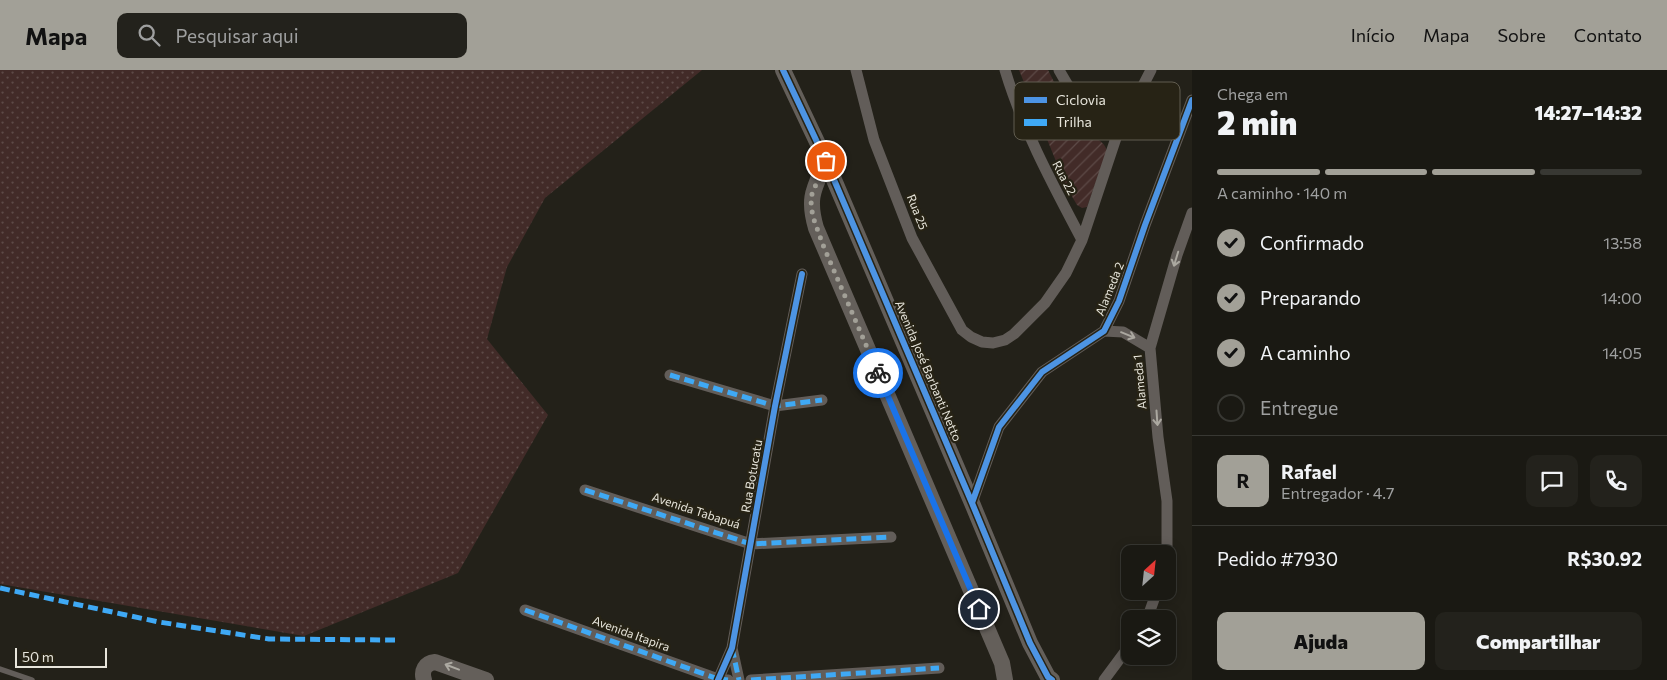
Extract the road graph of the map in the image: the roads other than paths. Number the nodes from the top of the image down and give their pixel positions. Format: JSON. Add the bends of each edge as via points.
{"nodes":[{"id":1,"x":783,"y":70,"type":"edge"},
{"id":2,"x":856,"y":70,"type":"edge"},
{"id":3,"x":1005,"y":70,"type":"edge"},
{"id":4,"x":1059,"y":70,"type":"edge"},
{"id":5,"x":1151,"y":70,"type":"edge"},
{"id":6,"x":1065,"y":82,"type":"edge"},
{"id":7,"x":1145,"y":82,"type":"edge"},
{"id":8,"x":1014,"y":96,"type":"edge"},
{"id":9,"x":1192,"y":100,"type":"edge"},
{"id":10,"x":1180,"y":133,"type":"edge"},
{"id":11,"x":1032,"y":140,"type":"edge"},
{"id":12,"x":1115,"y":140,"type":"edge"},
{"id":13,"x":1177,"y":140,"type":"edge"},
{"id":14,"x":826,"y":161,"type":"junction"},
{"id":15,"x":1192,"y":213,"type":"edge"},
{"id":16,"x":1082,"y":240,"type":"junction"},
{"id":17,"x":802,"y":274,"type":"dead end"},
{"id":18,"x":1104,"y":332,"type":"junction"},
{"id":19,"x":1150,"y":348,"type":"junction"},
{"id":20,"x":670,"y":375,"type":"dead end"},
{"id":21,"x":822,"y":400,"type":"dead end"},
{"id":22,"x":775,"y":406,"type":"junction"},
{"id":23,"x":585,"y":490,"type":"dead end"},
{"id":24,"x":972,"y":503,"type":"junction"},
{"id":25,"x":891,"y":537,"type":"dead end"},
{"id":26,"x":751,"y":544,"type":"junction"},
{"id":27,"x":1167,"y":545,"type":"edge"},
{"id":28,"x":525,"y":610,"type":"dead end"},
{"id":29,"x":732,"y":648,"type":"junction"},
{"id":30,"x":1121,"y":657,"type":"edge"},
{"id":31,"x":939,"y":668,"type":"dead end"},
{"id":32,"x":0,"y":669,"type":"edge"},
{"id":33,"x":32,"y":680,"type":"edge"},
{"id":34,"x":424,"y":680,"type":"edge"},
{"id":35,"x":486,"y":680,"type":"edge"},
{"id":36,"x":718,"y":680,"type":"edge"},
{"id":37,"x":728,"y":680,"type":"edge"},
{"id":38,"x":739,"y":680,"type":"edge"},
{"id":39,"x":751,"y":680,"type":"edge"},
{"id":40,"x":1005,"y":680,"type":"edge"},
{"id":41,"x":1052,"y":680,"type":"edge"},
{"id":42,"x":1104,"y":680,"type":"edge"}],
"edges":[{"from":1,"to":14,"type":"street","name":"Avenida José Barbanti Netto"},
{"from":2,"to":16,"type":"street","name":"Rua 25","via":[[874,140],[912,238],[962,330],[971,337],[987,343],[1010,337],[1044,303],[1066,273]]},
{"from":3,"to":8,"type":"street","name":"Rua 22"},
{"from":4,"to":6,"type":"street"},
{"from":5,"to":7,"type":"street"},
{"from":9,"to":10,"type":"street","name":"Alameda 2"},
{"from":11,"to":16,"type":"street","name":"Rua 22"},
{"from":12,"to":16,"type":"street"},
{"from":13,"to":18,"type":"street","name":"Alameda 2","via":[[1119,301]]},
{"from":14,"to":24,"type":"street","name":"Avenida José Barbanti Netto"},
{"from":14,"to":40,"type":"street","via":[[812,194],[816,228],[1002,663]]},
{"from":15,"to":19,"type":"street","name":"Alameda 1","one_way":true},
{"from":17,"to":22,"type":"street","name":"Rua Botucatu"},
{"from":18,"to":19,"type":"street","one_way":true,"via":[[1123,332]]},
{"from":18,"to":24,"type":"street","name":"Alameda 2","via":[[1042,372],[1000,426]]},
{"from":19,"to":27,"type":"street","name":"Alameda 1","one_way":true,"via":[[1167,501]]},
{"from":20,"to":22,"type":"street"},
{"from":21,"to":22,"type":"street"},
{"from":22,"to":26,"type":"street","name":"Rua Botucatu"},
{"from":23,"to":26,"type":"street","name":"Avenida Tabapuá"},
{"from":24,"to":41,"type":"street","name":"Avenida José Barbanti Netto","via":[[1030,643]]},
{"from":25,"to":26,"type":"street","name":"Avenida Tabapuá"},
{"from":26,"to":29,"type":"street","name":"Rua Botucatu"},
{"from":28,"to":36,"type":"street","name":"Avenida Itapira"},
{"from":29,"to":36,"type":"street","name":"Rua Botucatu"},
{"from":29,"to":38,"type":"street","name":"Rua Botucatu"},
{"from":30,"to":42,"type":"street"},
{"from":31,"to":39,"type":"street"},
{"from":32,"to":33,"type":"lane"},
{"from":35,"to":34,"type":"street","one_way":true,"via":[[436,662],[425,667],[422,673]]},
{"from":36,"to":37,"type":"street","name":"Avenida Itapira"}]}
